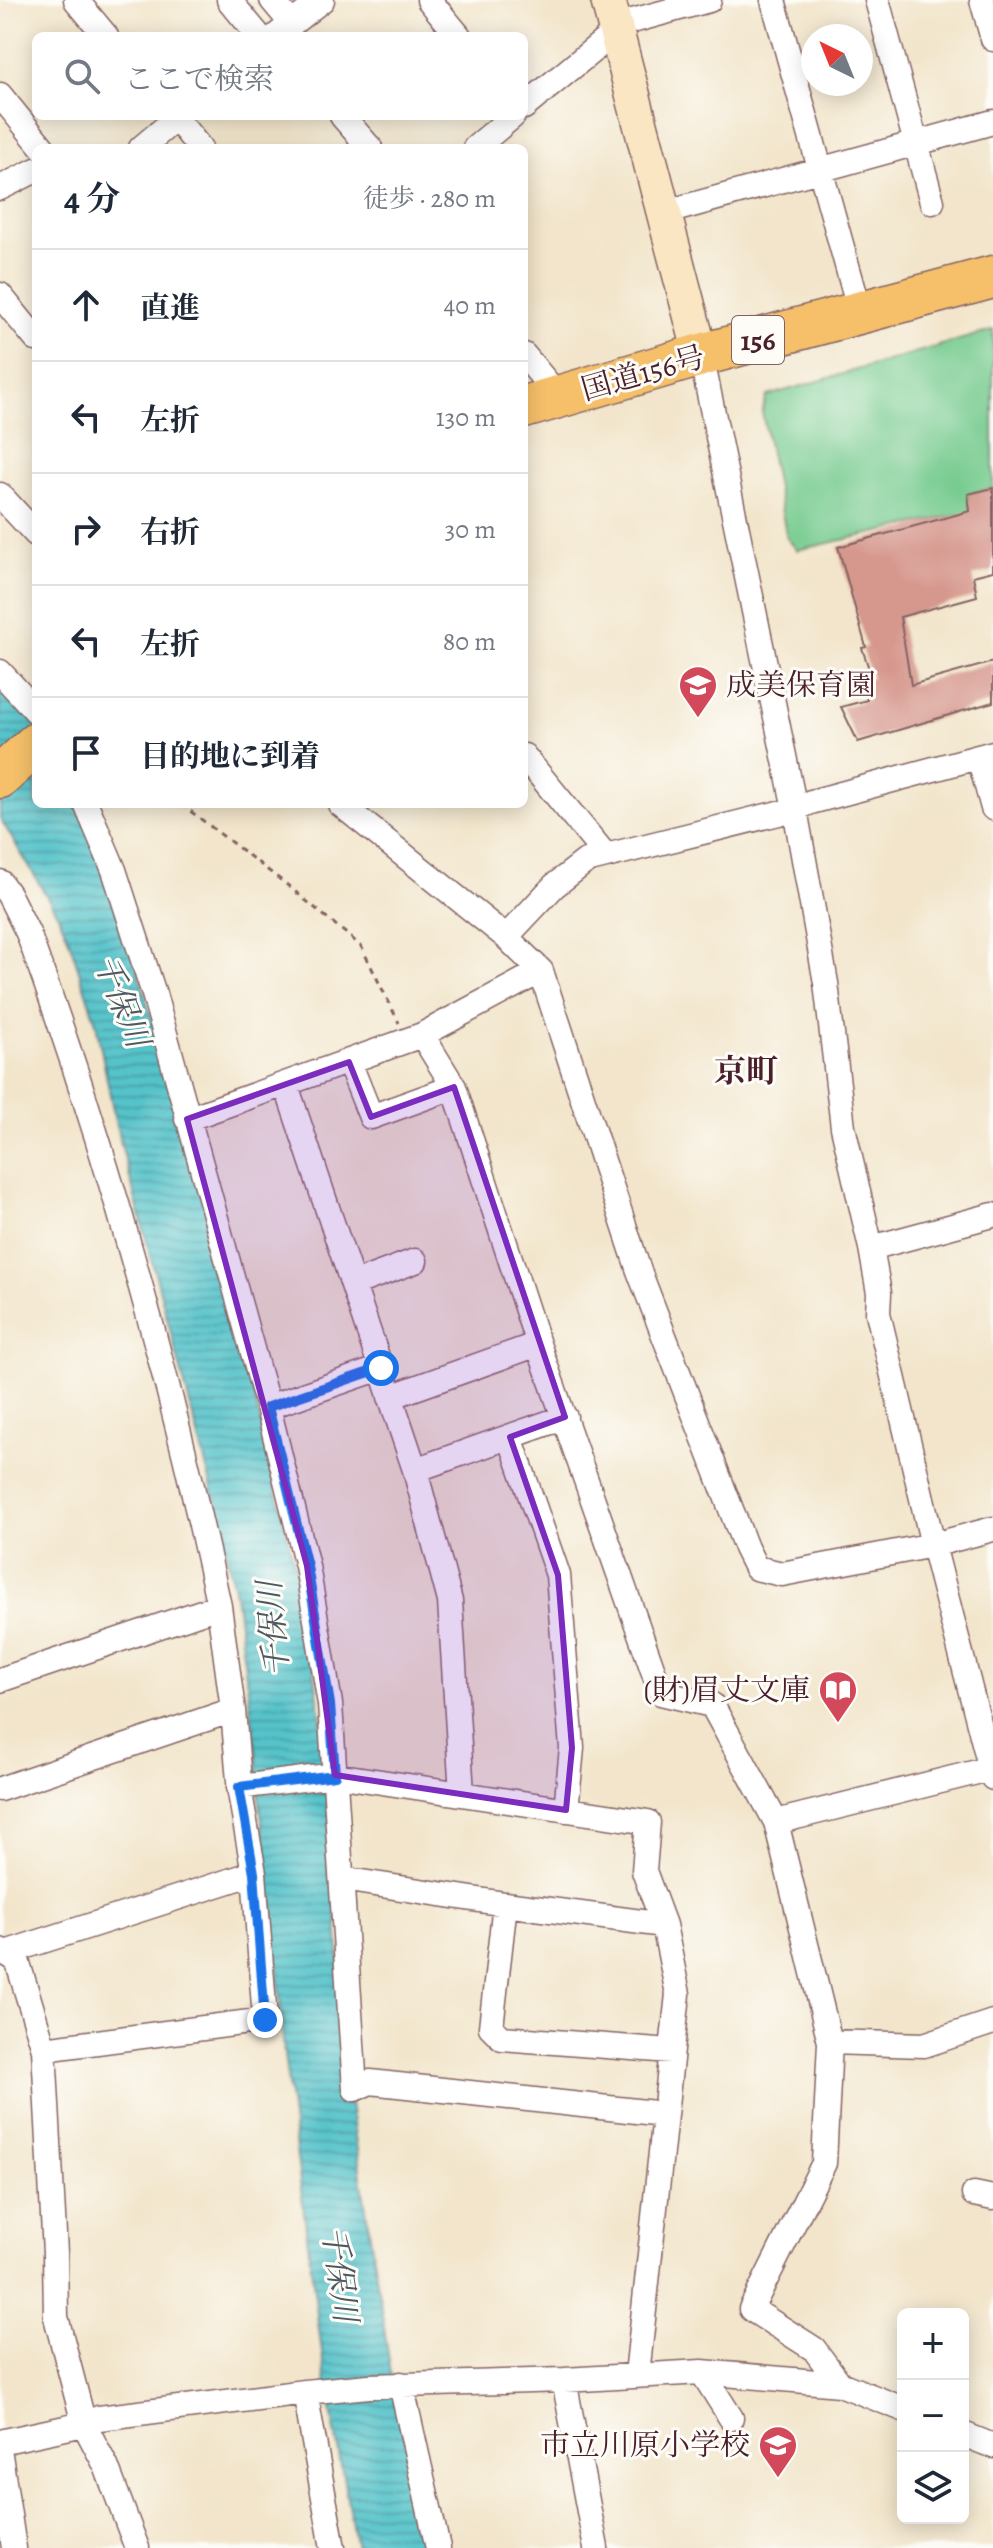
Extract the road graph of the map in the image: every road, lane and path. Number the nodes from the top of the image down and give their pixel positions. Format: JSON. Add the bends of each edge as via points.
{"nodes":[{"id":1,"x":76,"y":0,"type":"edge"},
{"id":2,"x":229,"y":0,"type":"edge"},
{"id":3,"x":272,"y":0,"type":"edge"},
{"id":4,"x":322,"y":0,"type":"edge"},
{"id":5,"x":429,"y":0,"type":"edge"},
{"id":6,"x":709,"y":0,"type":"edge"},
{"id":7,"x":773,"y":0,"type":"edge"},
{"id":8,"x":877,"y":0,"type":"edge"},
{"id":9,"x":982,"y":0,"type":"edge"},
{"id":10,"x":613,"y":19,"type":"edge"},
{"id":11,"x":284,"y":30,"type":"edge"},
{"id":12,"x":103,"y":32,"type":"edge"},
{"id":13,"x":256,"y":32,"type":"edge"},
{"id":14,"x":456,"y":32,"type":"edge"},
{"id":15,"x":993,"y":39,"type":"edge"},
{"id":16,"x":0,"y":95,"type":"edge"},
{"id":17,"x":528,"y":103,"type":"edge"},
{"id":18,"x":173,"y":120,"type":"edge"},
{"id":19,"x":178,"y":120,"type":"edge"},
{"id":20,"x":346,"y":120,"type":"edge"},
{"id":21,"x":508,"y":120,"type":"edge"},
{"id":22,"x":993,"y":122,"type":"edge"},
{"id":23,"x":916,"y":143,"type":"junction"},
{"id":24,"x":40,"y":144,"type":"edge"},
{"id":25,"x":146,"y":144,"type":"edge"},
{"id":26,"x":197,"y":144,"type":"edge"},
{"id":27,"x":366,"y":144,"type":"edge"},
{"id":28,"x":480,"y":144,"type":"edge"},
{"id":29,"x":819,"y":169,"type":"junction"},
{"id":30,"x":32,"y":172,"type":"edge"},
{"id":31,"x":0,"y":188,"type":"edge"},
{"id":32,"x":932,"y":202,"type":"dead end"},
{"id":33,"x":663,"y":213,"type":"junction"},
{"id":34,"x":993,"y":277,"type":"edge"},
{"id":35,"x":0,"y":295,"type":"edge"},
{"id":36,"x":860,"y":312,"type":"junction"},
{"id":37,"x":32,"y":334,"type":"edge"},
{"id":38,"x":701,"y":355,"type":"junction"},
{"id":39,"x":528,"y":365,"type":"edge"},
{"id":40,"x":542,"y":402,"type":"edge"},
{"id":41,"x":0,"y":495,"type":"edge"},
{"id":42,"x":27,"y":508,"type":"edge"},
{"id":43,"x":0,"y":672,"type":"edge"},
{"id":44,"x":32,"y":707,"type":"edge"},
{"id":45,"x":32,"y":748,"type":"edge"},
{"id":46,"x":986,"y":755,"type":"edge"},
{"id":47,"x":528,"y":761,"type":"edge"},
{"id":48,"x":0,"y":777,"type":"edge"},
{"id":49,"x":88,"y":808,"type":"edge"},
{"id":50,"x":186,"y":808,"type":"edge"},
{"id":51,"x":345,"y":808,"type":"edge"},
{"id":52,"x":993,"y":808,"type":"edge"},
{"id":53,"x":795,"y":809,"type":"junction"},
{"id":54,"x":606,"y":856,"type":"junction"},
{"id":55,"x":0,"y":882,"type":"edge"},
{"id":56,"x":506,"y":937,"type":"junction"},
{"id":57,"x":541,"y":971,"type":"junction"},
{"id":58,"x":415,"y":1038,"type":"junction"},
{"id":59,"x":349,"y":1062,"type":"junction"},
{"id":60,"x":286,"y":1085,"type":"junction"},
{"id":61,"x":454,"y":1087,"type":"junction"},
{"id":62,"x":187,"y":1119,"type":"junction"},
{"id":63,"x":993,"y":1215,"type":"edge"},
{"id":64,"x":871,"y":1248,"type":"junction"},
{"id":65,"x":415,"y":1261,"type":"dead end"},
{"id":66,"x":353,"y":1284,"type":"junction"},
{"id":67,"x":538,"y":1344,"type":"junction"},
{"id":68,"x":381,"y":1368,"type":"junction"},
{"id":69,"x":390,"y":1397,"type":"junction"},
{"id":70,"x":268,"y":1407,"type":"junction"},
{"id":71,"x":565,"y":1417,"type":"junction"},
{"id":72,"x":510,"y":1437,"type":"junction"},
{"id":73,"x":415,"y":1470,"type":"junction"},
{"id":74,"x":993,"y":1529,"type":"edge"},
{"id":75,"x":933,"y":1545,"type":"junction"},
{"id":76,"x":219,"y":1606,"type":"junction"},
{"id":77,"x":0,"y":1680,"type":"edge"},
{"id":78,"x":233,"y":1710,"type":"junction"},
{"id":79,"x":992,"y":1772,"type":"edge"},
{"id":80,"x":332,"y":1776,"type":"junction"},
{"id":81,"x":246,"y":1786,"type":"junction"},
{"id":82,"x":0,"y":1789,"type":"edge"},
{"id":83,"x":462,"y":1794,"type":"junction"},
{"id":84,"x":566,"y":1810,"type":"junction"},
{"id":85,"x":776,"y":1822,"type":"junction"},
{"id":86,"x":254,"y":1873,"type":"junction"},
{"id":87,"x":342,"y":1879,"type":"junction"},
{"id":88,"x":505,"y":1904,"type":"junction"},
{"id":89,"x":664,"y":1925,"type":"junction"},
{"id":90,"x":3,"y":1952,"type":"edge"},
{"id":91,"x":993,"y":2022,"type":"edge"},
{"id":92,"x":830,"y":2042,"type":"junction"},
{"id":93,"x":44,"y":2049,"type":"junction"},
{"id":94,"x":671,"y":2051,"type":"junction"},
{"id":95,"x":664,"y":2114,"type":"junction"},
{"id":96,"x":702,"y":2372,"type":"junction"},
{"id":97,"x":637,"y":2375,"type":"junction"},
{"id":98,"x":564,"y":2380,"type":"junction"},
{"id":99,"x":401,"y":2384,"type":"junction"},
{"id":100,"x":840,"y":2384,"type":"junction"},
{"id":101,"x":310,"y":2392,"type":"junction"},
{"id":102,"x":897,"y":2407,"type":"edge"},
{"id":103,"x":731,"y":2418,"type":"dead end"},
{"id":104,"x":84,"y":2424,"type":"junction"},
{"id":105,"x":969,"y":2436,"type":"edge"},
{"id":106,"x":0,"y":2442,"type":"edge"},
{"id":107,"x":993,"y":2446,"type":"edge"},
{"id":108,"x":0,"y":2455,"type":"edge"},
{"id":109,"x":14,"y":2548,"type":"edge"},
{"id":110,"x":137,"y":2548,"type":"edge"},
{"id":111,"x":333,"y":2548,"type":"edge"},
{"id":112,"x":438,"y":2548,"type":"edge"},
{"id":113,"x":596,"y":2548,"type":"edge"}],
"edges":[{"from":1,"to":12,"type":"street"},
{"from":2,"to":13,"type":"street"},
{"from":3,"to":11,"type":"street"},
{"from":4,"to":11,"type":"street"},
{"from":5,"to":14,"type":"street"},
{"from":6,"to":10,"type":"street"},
{"from":7,"to":29,"type":"street"},
{"from":8,"to":23,"type":"street"},
{"from":9,"to":15,"type":"street"},
{"from":10,"to":17,"type":"street"},
{"from":10,"to":33,"type":"street"},
{"from":16,"to":24,"type":"street"},
{"from":18,"to":25,"type":"street"},
{"from":19,"to":26,"type":"street"},
{"from":20,"to":27,"type":"street"},
{"from":21,"to":28,"type":"street"},
{"from":22,"to":23,"type":"street"},
{"from":23,"to":29,"type":"street"},
{"from":23,"to":32,"type":"street"},
{"from":29,"to":33,"type":"street"},
{"from":29,"to":36,"type":"street"},
{"from":30,"to":31,"type":"street"},
{"from":33,"to":38,"type":"street"},
{"from":34,"to":36,"type":"highway","name":"国道156号","number":"156"},
{"from":35,"to":37,"type":"street"},
{"from":36,"to":38,"type":"highway","name":"国道156号","number":"156"},
{"from":38,"to":40,"type":"highway","name":"国道156号","number":"156"},
{"from":38,"to":53,"type":"street"},
{"from":39,"to":40,"type":"street"},
{"from":41,"to":42,"type":"street"},
{"from":43,"to":44,"type":"street"},
{"from":45,"to":48,"type":"highway"},
{"from":46,"to":52,"type":"street"},
{"from":46,"to":53,"type":"street"},
{"from":47,"to":54,"type":"street"},
{"from":49,"to":62,"type":"street","via":[[132,925]]},
{"from":50,"to":58,"type":"path","via":[[361,946]]},
{"from":51,"to":56,"type":"street"},
{"from":53,"to":54,"type":"street"},
{"from":53,"to":64,"type":"street","via":[[826,983],[843,1127]]},
{"from":54,"to":56,"type":"street","via":[[586,861],[554,886]]},
{"from":55,"to":76,"type":"street","via":[[28,933],[122,1213]]},
{"from":56,"to":57,"type":"street"},
{"from":57,"to":58,"type":"street"},
{"from":57,"to":75,"type":"street","via":[[639,1271],[756,1568],[782,1574]]},
{"from":58,"to":59,"type":"street"},
{"from":58,"to":61,"type":"street"},
{"from":59,"to":60,"type":"street"},
{"from":59,"to":61,"type":"street","via":[[371,1117]]},
{"from":60,"to":62,"type":"street"},
{"from":60,"to":66,"type":"street"},
{"from":61,"to":67,"type":"street"},
{"from":62,"to":70,"type":"street"},
{"from":63,"to":64,"type":"street"},
{"from":64,"to":75,"type":"street","via":[[878,1313]]},
{"from":65,"to":66,"type":"street"},
{"from":66,"to":68,"type":"street"},
{"from":67,"to":69,"type":"street"},
{"from":67,"to":71,"type":"street"},
{"from":68,"to":69,"type":"street"},
{"from":68,"to":70,"type":"street"},
{"from":69,"to":73,"type":"street"},
{"from":70,"to":80,"type":"street","via":[[307,1566],[330,1704]]},
{"from":71,"to":72,"type":"street"},
{"from":71,"to":85,"type":"street","via":[[661,1693],[712,1705]]},
{"from":72,"to":73,"type":"street"},
{"from":72,"to":84,"type":"street","via":[[558,1575],[572,1748]]},
{"from":73,"to":83,"type":"street","via":[[450,1601]]},
{"from":74,"to":75,"type":"street"},
{"from":75,"to":79,"type":"street"},
{"from":76,"to":77,"type":"street"},
{"from":76,"to":78,"type":"street"},
{"from":78,"to":81,"type":"street"},
{"from":78,"to":82,"type":"street"},
{"from":79,"to":85,"type":"street"},
{"from":80,"to":81,"type":"street"},
{"from":80,"to":83,"type":"street"},
{"from":80,"to":87,"type":"street"},
{"from":81,"to":86,"type":"street"},
{"from":83,"to":84,"type":"street"},
{"from":84,"to":89,"type":"street","via":[[648,1822],[644,1871]]},
{"from":85,"to":92,"type":"street"},
{"from":86,"to":90,"type":"street"},
{"from":86,"to":93,"type":"street","via":[[265,2020]]},
{"from":87,"to":88,"type":"street"},
{"from":87,"to":95,"type":"street","via":[[355,2089],[370,2082]]},
{"from":88,"to":89,"type":"street"},
{"from":88,"to":94,"type":"street","via":[[491,2027],[502,2038]]},
{"from":89,"to":94,"type":"street","via":[[678,1994]]},
{"from":90,"to":93,"type":"street","via":[[17,1960]]},
{"from":91,"to":92,"type":"street","via":[[924,2045]]},
{"from":92,"to":100,"type":"street","via":[[824,2163],[751,2309],[814,2349]]},
{"from":93,"to":104,"type":"street","via":[[56,2317]]},
{"from":94,"to":95,"type":"street"},
{"from":95,"to":97,"type":"street"},
{"from":96,"to":97,"type":"street"},
{"from":96,"to":100,"type":"street"},
{"from":96,"to":103,"type":"street"},
{"from":97,"to":98,"type":"street"},
{"from":98,"to":99,"type":"street"},
{"from":98,"to":113,"type":"street"},
{"from":99,"to":101,"type":"street"},
{"from":99,"to":112,"type":"street"},
{"from":100,"to":102,"type":"street"},
{"from":101,"to":104,"type":"street"},
{"from":101,"to":111,"type":"street"},
{"from":104,"to":106,"type":"street"},
{"from":104,"to":110,"type":"street"},
{"from":105,"to":107,"type":"street"},
{"from":108,"to":109,"type":"street"}]}
